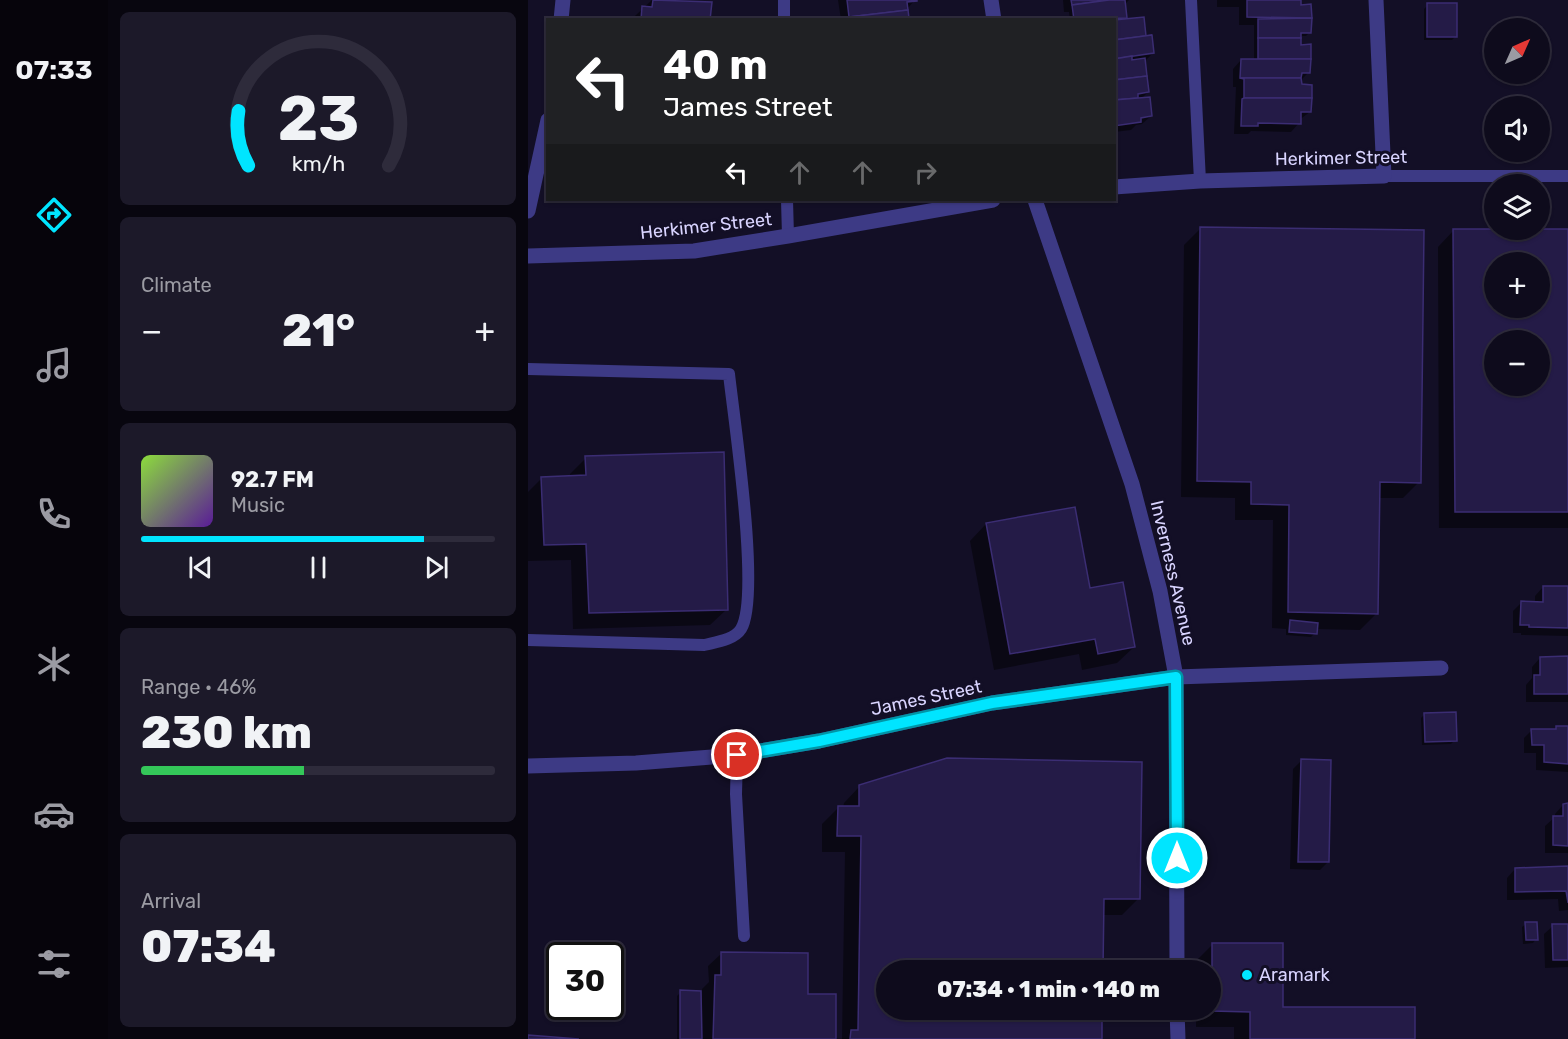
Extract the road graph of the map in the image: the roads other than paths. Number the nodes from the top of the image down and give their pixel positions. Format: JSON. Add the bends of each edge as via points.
{"nodes":[{"id":1,"x":563,"y":0,"type":"edge"},
{"id":2,"x":784,"y":0,"type":"edge"},
{"id":3,"x":991,"y":0,"type":"edge"},
{"id":4,"x":1191,"y":0,"type":"edge"},
{"id":5,"x":1376,"y":0,"type":"edge"},
{"id":6,"x":561,"y":18,"type":"edge"},
{"id":7,"x":784,"y":18,"type":"edge"},
{"id":8,"x":994,"y":18,"type":"edge"},
{"id":9,"x":546,"y":129,"type":"edge"},
{"id":10,"x":1384,"y":176,"type":"junction"},
{"id":11,"x":1568,"y":176,"type":"edge"},
{"id":12,"x":1200,"y":181,"type":"junction"},
{"id":13,"x":1116,"y":187,"type":"edge"},
{"id":14,"x":787,"y":201,"type":"edge"},
{"id":15,"x":987,"y":201,"type":"edge"},
{"id":16,"x":1035,"y":201,"type":"edge"},
{"id":17,"x":528,"y":211,"type":"edge"},
{"id":18,"x":788,"y":236,"type":"junction"},
{"id":19,"x":528,"y":256,"type":"edge"},
{"id":20,"x":528,"y":369,"type":"edge"},
{"id":21,"x":528,"y":640,"type":"edge"},
{"id":22,"x":1441,"y":668,"type":"dead end"},
{"id":23,"x":1176,"y":677,"type":"junction"},
{"id":24,"x":737,"y":755,"type":"junction"},
{"id":25,"x":528,"y":766,"type":"edge"},
{"id":26,"x":744,"y":936,"type":"dead end"},
{"id":27,"x":1177,"y":960,"type":"edge"},
{"id":28,"x":1177,"y":1020,"type":"edge"},
{"id":29,"x":1178,"y":1039,"type":"edge"}],
"edges":[{"from":1,"to":6,"type":"street"},
{"from":2,"to":7,"type":"lane"},
{"from":3,"to":8,"type":"street"},
{"from":4,"to":12,"type":"lane"},
{"from":5,"to":10,"type":"street"},
{"from":9,"to":17,"type":"street"},
{"from":10,"to":11,"type":"lane","name":"Herkimer Street"},
{"from":10,"to":12,"type":"street","name":"Herkimer Street"},
{"from":12,"to":13,"type":"street","name":"Herkimer Street"},
{"from":14,"to":18,"type":"lane"},
{"from":15,"to":18,"type":"street","name":"Herkimer Street"},
{"from":16,"to":23,"type":"street","name":"Inverness Avenue","via":[[1132,484],[1160,591]]},
{"from":18,"to":19,"type":"street","name":"Herkimer Street","via":[[694,251]]},
{"from":20,"to":21,"type":"lane","via":[[729,374],[748,554],[746,618],[739,632],[723,640],[704,645]]},
{"from":22,"to":23,"type":"street","name":"James Street"},
{"from":23,"to":24,"type":"street","name":"James Street","via":[[992,703]]},
{"from":23,"to":27,"type":"street","name":"Inverness Avenue"},
{"from":24,"to":25,"type":"street","name":"James Street"},
{"from":24,"to":26,"type":"lane"},
{"from":28,"to":29,"type":"street"}]}
